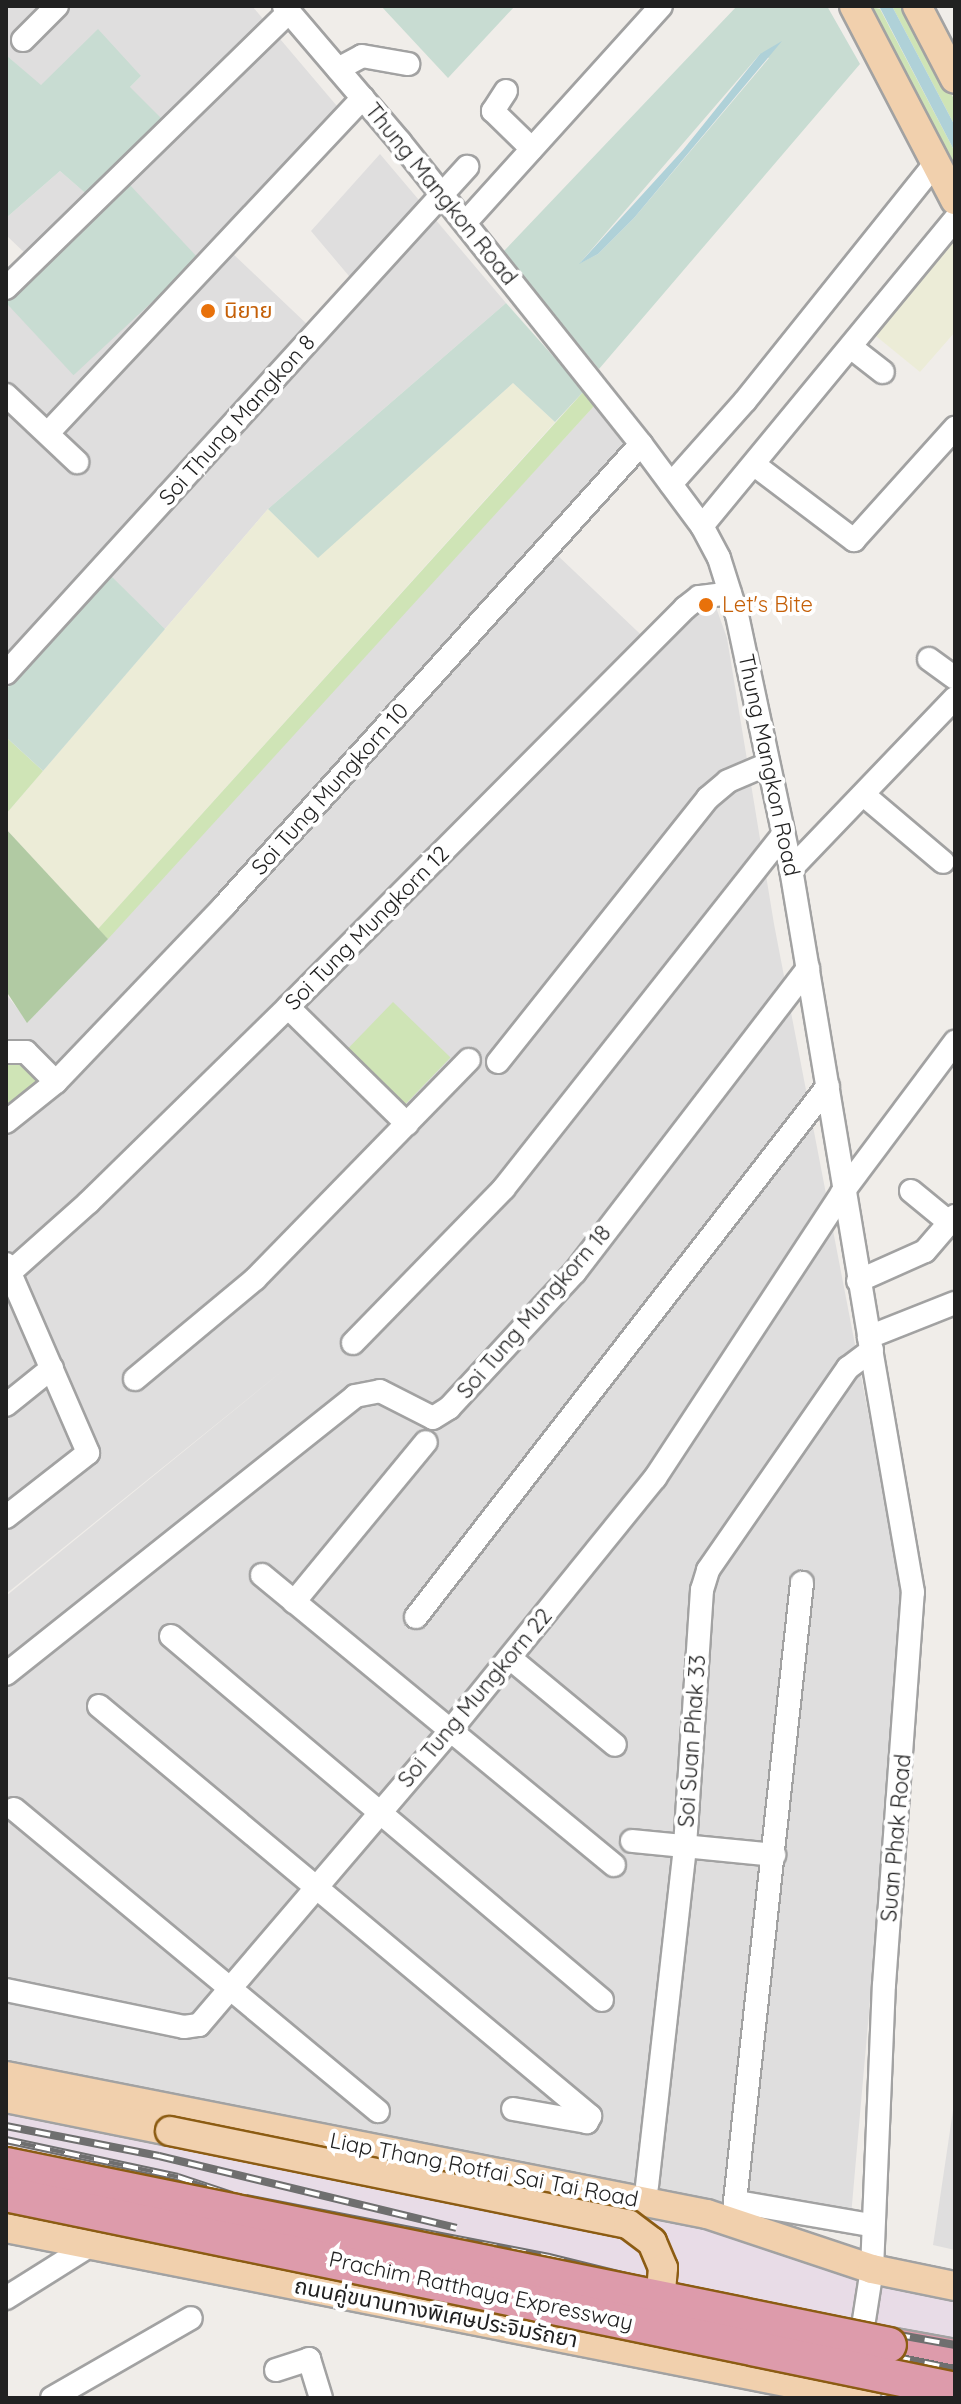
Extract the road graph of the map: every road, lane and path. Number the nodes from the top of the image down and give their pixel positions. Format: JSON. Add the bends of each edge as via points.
{"nodes":[{"id":1,"x":57,"y":6,"type":"edge"},
{"id":2,"x":661,"y":6,"type":"edge"},
{"id":3,"x":854,"y":6,"type":"edge"},
{"id":4,"x":918,"y":7,"type":"edge"},
{"id":5,"x":286,"y":9,"type":"edge"},
{"id":6,"x":23,"y":40,"type":"dead end"},
{"id":7,"x":408,"y":64,"type":"dead end"},
{"id":8,"x":338,"y":69,"type":"junction"},
{"id":9,"x":955,"y":79,"type":"edge"},
{"id":10,"x":506,"y":91,"type":"dead end"},
{"id":11,"x":363,"y":98,"type":"junction"},
{"id":12,"x":532,"y":149,"type":"junction"},
{"id":13,"x":936,"y":163,"type":"junction"},
{"id":14,"x":467,"y":167,"type":"dead end"},
{"id":15,"x":442,"y":195,"type":"junction"},
{"id":16,"x":955,"y":200,"type":"edge"},
{"id":17,"x":955,"y":219,"type":"edge"},
{"id":18,"x":465,"y":223,"type":"junction"},
{"id":19,"x":6,"y":288,"type":"edge"},
{"id":20,"x":852,"y":348,"type":"junction"},
{"id":21,"x":883,"y":372,"type":"dead end"},
{"id":22,"x":6,"y":395,"type":"edge"},
{"id":23,"x":955,"y":428,"type":"edge"},
{"id":24,"x":48,"y":433,"type":"junction"},
{"id":25,"x":641,"y":444,"type":"junction"},
{"id":26,"x":77,"y":462,"type":"dead end"},
{"id":27,"x":756,"y":466,"type":"junction"},
{"id":28,"x":671,"y":484,"type":"junction"},
{"id":29,"x":702,"y":526,"type":"junction"},
{"id":30,"x":730,"y":593,"type":"junction"},
{"id":31,"x":929,"y":659,"type":"dead end"},
{"id":32,"x":6,"y":673,"type":"edge"},
{"id":33,"x":955,"y":678,"type":"edge"},
{"id":34,"x":955,"y":698,"type":"edge"},
{"id":35,"x":768,"y":764,"type":"junction"},
{"id":36,"x":865,"y":796,"type":"junction"},
{"id":37,"x":783,"y":835,"type":"junction"},
{"id":38,"x":943,"y":862,"type":"dead end"},
{"id":39,"x":791,"y":869,"type":"junction"},
{"id":40,"x":808,"y":968,"type":"junction"},
{"id":41,"x":288,"y":1007,"type":"junction"},
{"id":42,"x":955,"y":1042,"type":"edge"},
{"id":43,"x":6,"y":1052,"type":"edge"},
{"id":44,"x":469,"y":1060,"type":"dead end"},
{"id":45,"x":498,"y":1062,"type":"dead end"},
{"id":46,"x":56,"y":1082,"type":"junction"},
{"id":47,"x":828,"y":1086,"type":"junction"},
{"id":48,"x":6,"y":1122,"type":"edge"},
{"id":49,"x":407,"y":1124,"type":"junction"},
{"id":50,"x":911,"y":1191,"type":"dead end"},
{"id":51,"x":842,"y":1193,"type":"junction"},
{"id":52,"x":952,"y":1219,"type":"edge"},
{"id":53,"x":7,"y":1271,"type":"edge"},
{"id":54,"x":858,"y":1281,"type":"junction"},
{"id":55,"x":955,"y":1303,"type":"edge"},
{"id":56,"x":353,"y":1343,"type":"dead end"},
{"id":57,"x":870,"y":1344,"type":"junction"},
{"id":58,"x":52,"y":1368,"type":"junction"},
{"id":59,"x":135,"y":1379,"type":"dead end"},
{"id":60,"x":6,"y":1405,"type":"edge"},
{"id":61,"x":426,"y":1442,"type":"dead end"},
{"id":62,"x":6,"y":1517,"type":"edge"},
{"id":63,"x":262,"y":1575,"type":"dead end"},
{"id":64,"x":802,"y":1583,"type":"dead end"},
{"id":65,"x":294,"y":1602,"type":"junction"},
{"id":66,"x":416,"y":1617,"type":"dead end"},
{"id":67,"x":171,"y":1636,"type":"dead end"},
{"id":68,"x":510,"y":1658,"type":"junction"},
{"id":69,"x":6,"y":1674,"type":"edge"},
{"id":70,"x":99,"y":1706,"type":"dead end"},
{"id":71,"x":450,"y":1731,"type":"junction"},
{"id":72,"x":615,"y":1745,"type":"dead end"},
{"id":73,"x":14,"y":1809,"type":"dead end"},
{"id":74,"x":382,"y":1810,"type":"junction"},
{"id":75,"x":632,"y":1841,"type":"dead end"},
{"id":76,"x":685,"y":1846,"type":"junction"},
{"id":77,"x":774,"y":1855,"type":"junction"},
{"id":78,"x":614,"y":1865,"type":"dead end"},
{"id":79,"x":318,"y":1888,"type":"junction"},
{"id":80,"x":234,"y":1988,"type":"junction"},
{"id":81,"x":6,"y":1990,"type":"edge"},
{"id":82,"x":602,"y":2000,"type":"dead end"},
{"id":83,"x":6,"y":2076,"type":"edge"},
{"id":84,"x":6,"y":2098,"type":"edge"},
{"id":85,"x":513,"y":2109,"type":"dead end"},
{"id":86,"x":378,"y":2111,"type":"dead end"},
{"id":87,"x":6,"y":2165,"type":"edge"},
{"id":88,"x":647,"y":2186,"type":"dead end"},
{"id":89,"x":6,"y":2194,"type":"edge"},
{"id":90,"x":6,"y":2207,"type":"edge"},
{"id":91,"x":735,"y":2211,"type":"junction"},
{"id":92,"x":870,"y":2225,"type":"junction"},
{"id":93,"x":6,"y":2228,"type":"edge"},
{"id":94,"x":89,"y":2246,"type":"junction"},
{"id":95,"x":872,"y":2269,"type":"junction"},
{"id":96,"x":955,"y":2286,"type":"edge"},
{"id":97,"x":6,"y":2298,"type":"edge"},
{"id":98,"x":191,"y":2318,"type":"dead end"},
{"id":99,"x":955,"y":2357,"type":"edge"},
{"id":100,"x":276,"y":2370,"type":"dead end"},
{"id":101,"x":955,"y":2390,"type":"edge"},
{"id":102,"x":799,"y":2392,"type":"edge"},
{"id":103,"x":851,"y":2397,"type":"edge"},
{"id":104,"x":52,"y":2398,"type":"edge"},
{"id":105,"x":321,"y":2398,"type":"edge"}],
"edges":[{"from":1,"to":6,"type":"street"},
{"from":2,"to":12,"type":"street"},
{"from":3,"to":13,"type":"main road"},
{"from":4,"to":9,"type":"main road"},
{"from":5,"to":8,"type":"street","name":"Thung Mangkon Road"},
{"from":5,"to":19,"type":"street"},
{"from":7,"to":8,"type":"street","via":[[362,56]]},
{"from":8,"to":11,"type":"street","name":"Thung Mangkon Road"},
{"from":10,"to":12,"type":"street","via":[[493,111]]},
{"from":11,"to":15,"type":"street","name":"Thung Mangkon Road"},
{"from":11,"to":24,"type":"street"},
{"from":12,"to":18,"type":"street"},
{"from":13,"to":16,"type":"main road"},
{"from":13,"to":28,"type":"street","via":[[745,401]]},
{"from":14,"to":15,"type":"street","name":"Soi Thung Mangkon 8"},
{"from":15,"to":18,"type":"street","name":"Thung Mangkon Road"},
{"from":15,"to":32,"type":"street","name":"Soi Thung Mangkon 8"},
{"from":17,"to":20,"type":"street"},
{"from":18,"to":25,"type":"street","name":"Thung Mangkon Road"},
{"from":20,"to":21,"type":"street"},
{"from":20,"to":27,"type":"street"},
{"from":22,"to":24,"type":"street"},
{"from":23,"to":27,"type":"street","via":[[854,540]]},
{"from":24,"to":26,"type":"street"},
{"from":25,"to":28,"type":"street","name":"Thung Mangkon Road"},
{"from":25,"to":46,"type":"street","name":"Soi Tung Mungkorn 10","via":[[224,906]]},
{"from":27,"to":29,"type":"street"},
{"from":28,"to":29,"type":"street","name":"Thung Mangkon Road"},
{"from":29,"to":30,"type":"street","name":"Thung Mangkon Road"},
{"from":30,"to":35,"type":"street","name":"Thung Mangkon Road"},
{"from":30,"to":41,"type":"street","name":"Soi Tung Mungkorn 12","via":[[699,597],[685,608]]},
{"from":31,"to":33,"type":"street"},
{"from":34,"to":36,"type":"street"},
{"from":35,"to":37,"type":"street","name":"Thung Mangkon Road"},
{"from":35,"to":45,"type":"street","via":[[716,790]]},
{"from":36,"to":38,"type":"street"},
{"from":36,"to":39,"type":"street"},
{"from":37,"to":39,"type":"street","name":"Thung Mangkon Road"},
{"from":37,"to":56,"type":"street","via":[[504,1188]]},
{"from":39,"to":40,"type":"street","name":"Thung Mangkon Road"},
{"from":40,"to":47,"type":"street","name":"Thung Mangkon Road"},
{"from":40,"to":69,"type":"street","name":"Soi Tung Mungkorn 18","via":[[575,1272],[449,1408],[433,1418],[380,1391],[355,1396]]},
{"from":41,"to":49,"type":"street"},
{"from":41,"to":53,"type":"street","name":"Soi Tung Mungkorn 12"},
{"from":42,"to":51,"type":"street","name":"Soi Tung Mungkorn 22"},
{"from":43,"to":46,"type":"street","via":[[26,1052]]},
{"from":44,"to":49,"type":"street"},
{"from":46,"to":48,"type":"street","name":"Soi Tung Mungkorn 10"},
{"from":47,"to":51,"type":"street","name":"Thung Mangkon Road"},
{"from":47,"to":66,"type":"street"},
{"from":49,"to":59,"type":"street","via":[[255,1279]]},
{"from":50,"to":52,"type":"street"},
{"from":51,"to":54,"type":"street","name":"Thung Mangkon Road"},
{"from":51,"to":68,"type":"street","name":"Soi Tung Mungkorn 22","via":[[655,1478]]},
{"from":52,"to":54,"type":"street","via":[[925,1251]]},
{"from":53,"to":58,"type":"street"},
{"from":54,"to":57,"type":"street","name":"Thung Mangkon Road"},
{"from":55,"to":57,"type":"street"},
{"from":57,"to":76,"type":"street","name":"Soi Suan Phak 33","via":[[848,1368],[704,1580]]},
{"from":57,"to":92,"type":"street","name":"Suan Phak Road","via":[[913,1592]]},
{"from":58,"to":60,"type":"street"},
{"from":58,"to":62,"type":"street","via":[[88,1453]]},
{"from":61,"to":65,"type":"street"},
{"from":63,"to":65,"type":"street"},
{"from":64,"to":77,"type":"street"},
{"from":65,"to":71,"type":"street"},
{"from":67,"to":74,"type":"street"},
{"from":68,"to":71,"type":"street","name":"Soi Tung Mungkorn 22"},
{"from":68,"to":72,"type":"street"},
{"from":70,"to":79,"type":"street"},
{"from":71,"to":74,"type":"street","name":"Soi Tung Mungkorn 22"},
{"from":71,"to":78,"type":"street"},
{"from":73,"to":80,"type":"street"},
{"from":74,"to":79,"type":"street","name":"Soi Tung Mungkorn 22"},
{"from":74,"to":82,"type":"street"},
{"from":75,"to":76,"type":"street"},
{"from":76,"to":77,"type":"street"},
{"from":76,"to":88,"type":"street","name":"Soi Suan Phak 33"},
{"from":77,"to":91,"type":"street"},
{"from":79,"to":80,"type":"street","name":"Soi Tung Mungkorn 22"},
{"from":79,"to":85,"type":"street","via":[[590,2116],[587,2122]]},
{"from":80,"to":81,"type":"street","name":"Soi Tung Mungkorn 22","via":[[193,2028]]},
{"from":80,"to":86,"type":"street"},
{"from":83,"to":91,"type":"main road","name":"Liap Thang Rotfai Sai Tai Road"},
{"from":84,"to":90,"type":"main road","bridge":true,"via":[[628,2224],[652,2242],[663,2268],[661,2291],[634,2321],[604,2329]]},
{"from":87,"to":99,"type":"highway","name":"Prachim Ratthaya Expressway","bridge":true,"via":[[703,2311]]},
{"from":89,"to":101,"type":"highway","name":"Prachim Ratthaya Expressway","bridge":true},
{"from":91,"to":92,"type":"street"},
{"from":91,"to":95,"type":"main road","name":"Liap Thang Rotfai Sai Tai Road"},
{"from":92,"to":95,"type":"street","name":"Suan Phak Road"},
{"from":93,"to":94,"type":"main road","name":"ถนนคู่ขนานทางพิเศษประจิมรัถยา"},
{"from":94,"to":97,"type":"street"},
{"from":94,"to":102,"type":"main road","name":"ถนนคู่ขนานทางพิเศษประจิมรัถยา"},
{"from":95,"to":96,"type":"main road","name":"Liap Thang Rotfai Sai Tai Road"},
{"from":95,"to":102,"type":"street","name":"Suan Phak Road","via":[[859,2352]]},
{"from":98,"to":104,"type":"street"},
{"from":100,"to":105,"type":"street","via":[[309,2359]]},
{"from":102,"to":103,"type":"main road","name":"ถนนคู่ขนานทางพิเศษประจิมรัถยา"}]}
